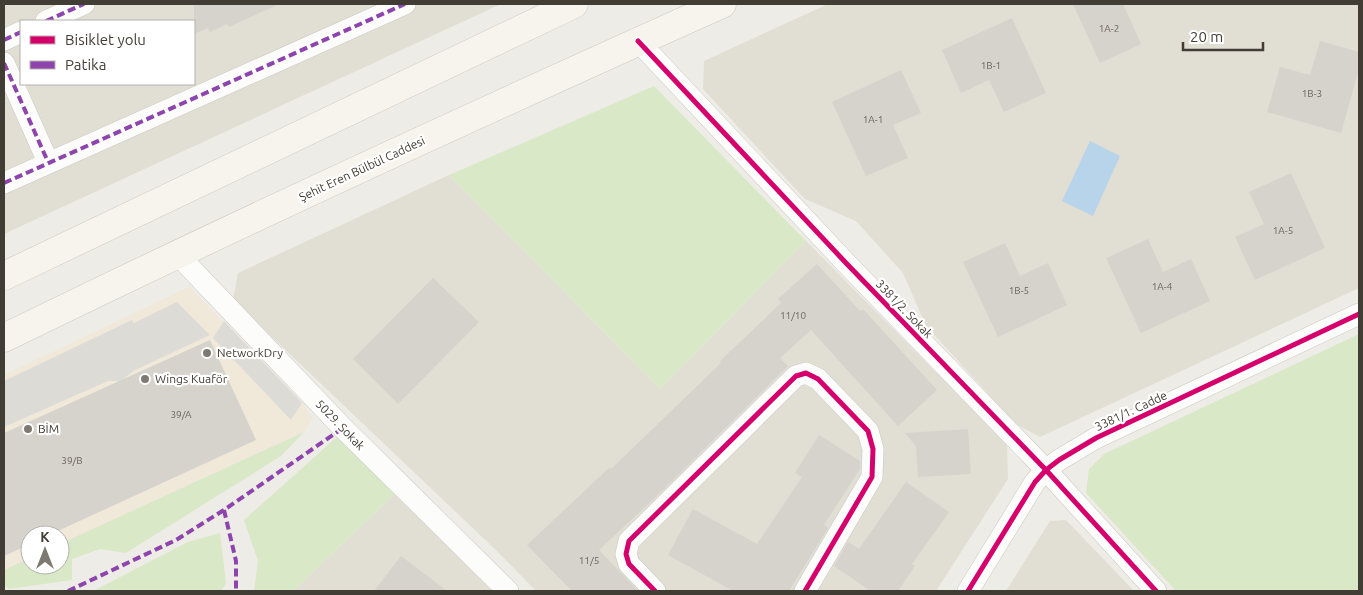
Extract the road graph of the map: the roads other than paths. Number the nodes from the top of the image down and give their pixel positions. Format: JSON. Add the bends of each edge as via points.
{"nodes":[{"id":1,"x":84,"y":4,"type":"edge"},
{"id":2,"x":406,"y":4,"type":"edge"},
{"id":3,"x":574,"y":4,"type":"edge"},
{"id":4,"x":722,"y":4,"type":"edge"},
{"id":5,"x":685,"y":11,"type":"edge"},
{"id":6,"x":48,"y":20,"type":"edge"},
{"id":7,"x":20,"y":32,"type":"edge"},
{"id":8,"x":4,"y":40,"type":"edge"},
{"id":9,"x":638,"y":41,"type":"junction"},
{"id":10,"x":4,"y":63,"type":"edge"},
{"id":11,"x":48,"y":162,"type":"junction"},
{"id":12,"x":4,"y":183,"type":"edge"},
{"id":13,"x":177,"y":254,"type":"junction"},
{"id":14,"x":4,"y":276,"type":"edge"},
{"id":15,"x":1359,"y":314,"type":"edge"},
{"id":16,"x":4,"y":338,"type":"edge"},
{"id":17,"x":1046,"y":470,"type":"junction"},
{"id":18,"x":508,"y":591,"type":"edge"},
{"id":19,"x":655,"y":591,"type":"edge"},
{"id":20,"x":804,"y":591,"type":"edge"},
{"id":21,"x":968,"y":591,"type":"edge"},
{"id":22,"x":1156,"y":591,"type":"edge"}],
"edges":[{"from":1,"to":6,"type":"street"},
{"from":2,"to":11,"type":"street"},
{"from":3,"to":14,"type":"main road"},
{"from":4,"to":5,"type":"main road","name":"Şehit Eren Bülbül Caddesi"},
{"from":5,"to":9,"type":"main road","name":"Şehit Eren Bülbül Caddesi"},
{"from":7,"to":8,"type":"street"},
{"from":9,"to":13,"type":"main road","name":"Şehit Eren Bülbül Caddesi"},
{"from":9,"to":17,"type":"street","name":"3381/2. Sokak"},
{"from":10,"to":11,"type":"street"},
{"from":11,"to":12,"type":"street"},
{"from":13,"to":16,"type":"main road","name":"Şehit Eren Bülbül Caddesi"},
{"from":13,"to":18,"type":"street","name":"5029. Sokak","via":[[343,428]]},
{"from":15,"to":17,"type":"street","name":"3381/1. Cadde","via":[[1096,438]]},
{"from":17,"to":21,"type":"street","name":"3381/1. Cadde","via":[[1025,497]]},
{"from":17,"to":22,"type":"street","name":"3381/2. Sokak"},
{"from":19,"to":20,"type":"street","via":[[629,564],[626,554],[629,541],[796,376],[806,373],[818,378],[868,431],[873,449],[872,477]]}]}
